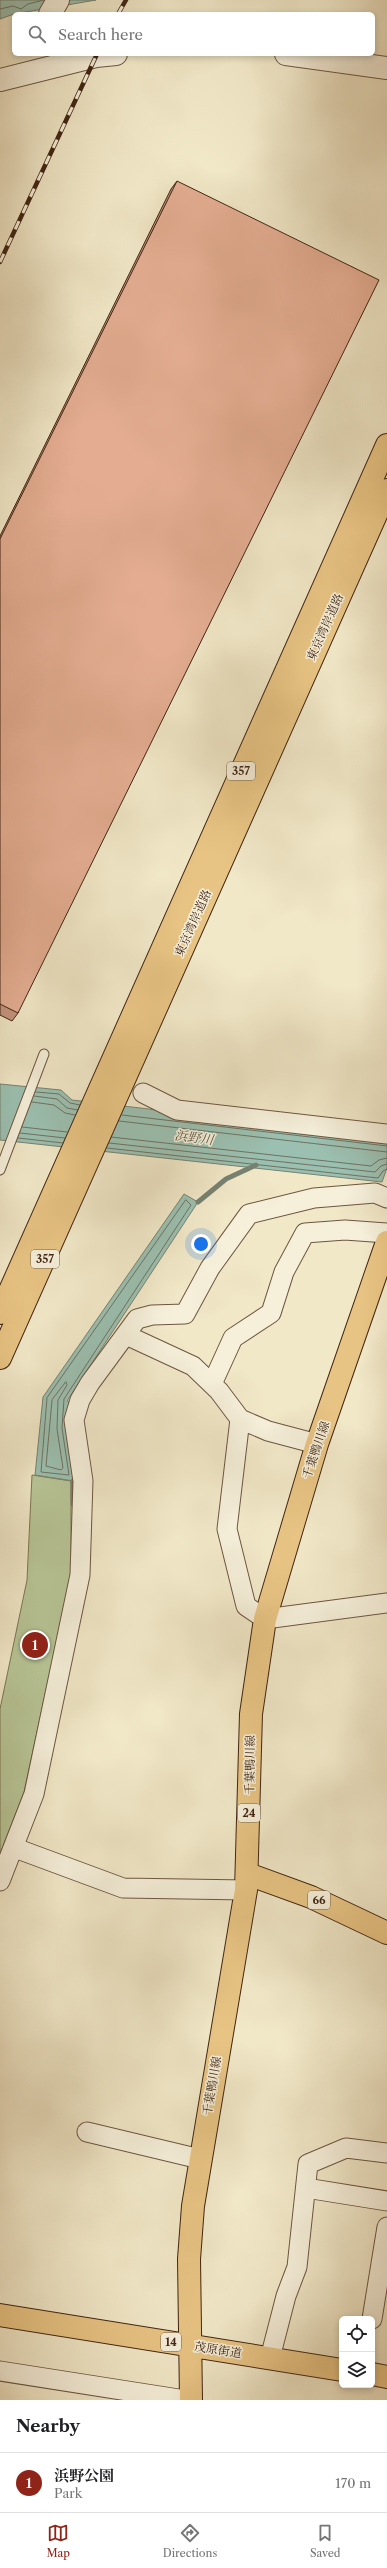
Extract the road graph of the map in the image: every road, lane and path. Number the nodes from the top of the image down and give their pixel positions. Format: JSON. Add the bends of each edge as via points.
{"nodes":[{"id":1,"x":58,"y":0,"type":"edge"},
{"id":2,"x":51,"y":12,"type":"edge"},
{"id":3,"x":24,"y":56,"type":"edge"},
{"id":4,"x":96,"y":56,"type":"edge"},
{"id":5,"x":300,"y":56,"type":"edge"},
{"id":6,"x":387,"y":68,"type":"edge"},
{"id":7,"x":4,"y":83,"type":"edge"},
{"id":8,"x":387,"y":445,"type":"edge"},
{"id":9,"x":387,"y":490,"type":"edge"},
{"id":10,"x":44,"y":1054,"type":"dead end"},
{"id":11,"x":143,"y":1093,"type":"dead end"},
{"id":12,"x":105,"y":1098,"type":"junction"},
{"id":13,"x":387,"y":1134,"type":"edge"},
{"id":14,"x":0,"y":1170,"type":"edge"},
{"id":15,"x":387,"y":1198,"type":"edge"},
{"id":16,"x":387,"y":1232,"type":"edge"},
{"id":17,"x":387,"y":1242,"type":"edge"},
{"id":18,"x":382,"y":1276,"type":"edge"},
{"id":19,"x":14,"y":1288,"type":"edge"},
{"id":20,"x":0,"y":1313,"type":"edge"},
{"id":21,"x":126,"y":1336,"type":"junction"},
{"id":22,"x":0,"y":1358,"type":"edge"},
{"id":23,"x":212,"y":1384,"type":"junction"},
{"id":24,"x":240,"y":1419,"type":"junction"},
{"id":25,"x":317,"y":1444,"type":"junction"},
{"id":26,"x":387,"y":1603,"type":"edge"},
{"id":27,"x":265,"y":1619,"type":"junction"},
{"id":28,"x":15,"y":1848,"type":"junction"},
{"id":29,"x":0,"y":1881,"type":"edge"},
{"id":30,"x":247,"y":1882,"type":"junction"},
{"id":31,"x":387,"y":1933,"type":"edge"},
{"id":32,"x":87,"y":2132,"type":"dead end"},
{"id":33,"x":387,"y":2153,"type":"edge"},
{"id":34,"x":200,"y":2159,"type":"junction"},
{"id":35,"x":306,"y":2188,"type":"junction"},
{"id":36,"x":387,"y":2201,"type":"edge"},
{"id":37,"x":387,"y":2227,"type":"edge"},
{"id":38,"x":0,"y":2315,"type":"edge"},
{"id":39,"x":372,"y":2316,"type":"edge"},
{"id":40,"x":190,"y":2345,"type":"junction"},
{"id":41,"x":270,"y":2358,"type":"junction"},
{"id":42,"x":339,"y":2370,"type":"edge"},
{"id":43,"x":0,"y":2371,"type":"edge"},
{"id":44,"x":375,"y":2375,"type":"edge"},
{"id":45,"x":387,"y":2377,"type":"edge"},
{"id":46,"x":185,"y":2400,"type":"edge"},
{"id":47,"x":191,"y":2400,"type":"edge"}],
"edges":[{"from":1,"to":2,"type":"street"},
{"from":3,"to":7,"type":"street"},
{"from":4,"to":7,"type":"street"},
{"from":5,"to":6,"type":"street"},
{"from":8,"to":12,"type":"main road","name":"東京湾岸道路","number":"357"},
{"from":9,"to":12,"type":"main road","name":"東京湾岸道路","number":"357"},
{"from":10,"to":14,"type":"lane"},
{"from":11,"to":13,"type":"street","via":[[177,1110]]},
{"from":12,"to":19,"type":"main road","name":"東京湾岸道路","number":"357","via":[[79,1158]]},
{"from":15,"to":21,"type":"street","via":[[375,1193],[314,1198],[249,1214],[210,1268],[185,1314],[152,1315],[137,1319]]},
{"from":16,"to":23,"type":"street","via":[[345,1230],[305,1233],[284,1272],[271,1313],[233,1338]]},
{"from":17,"to":18,"type":"main road","name":"千葉鴨川線","number":"24"},
{"from":18,"to":25,"type":"main road","name":"千葉鴨川線","number":"24"},
{"from":19,"to":20,"type":"main road","name":"東京湾岸道路","number":"357"},
{"from":19,"to":22,"type":"main road","name":"東京湾岸道路","number":"357"},
{"from":21,"to":23,"type":"street","via":[[193,1366]]},
{"from":21,"to":28,"type":"street","via":[[90,1383],[80,1400],[74,1420],[83,1481],[80,1575],[34,1794]]},
{"from":23,"to":24,"type":"street"},
{"from":24,"to":25,"type":"street","via":[[268,1431]]},
{"from":24,"to":27,"type":"street","via":[[227,1529],[246,1606]]},
{"from":25,"to":27,"type":"main road","name":"千葉鴨川線","number":"24"},
{"from":26,"to":27,"type":"street"},
{"from":27,"to":30,"type":"main road","name":"千葉鴨川線","number":"24","via":[[251,1714]]},
{"from":28,"to":29,"type":"street"},
{"from":28,"to":30,"type":"street","via":[[123,1888]]},
{"from":30,"to":31,"type":"main road","number":"66","via":[[311,1897]]},
{"from":30,"to":34,"type":"main road","name":"千葉鴨川線","number":"24"},
{"from":32,"to":34,"type":"street"},
{"from":33,"to":35,"type":"street","via":[[346,2148],[308,2164]]},
{"from":34,"to":40,"type":"main road","name":"千葉鴨川線","number":"24","via":[[189,2259]]},
{"from":35,"to":36,"type":"street"},
{"from":35,"to":41,"type":"street","via":[[297,2268],[286,2296]]},
{"from":37,"to":39,"type":"street"},
{"from":38,"to":40,"type":"main road","name":"茂原街道","number":"14"},
{"from":40,"to":41,"type":"main road","name":"茂原街道","number":"14"},
{"from":40,"to":47,"type":"main road","name":"千葉鴨川線","number":"24"},
{"from":41,"to":42,"type":"main road","name":"茂原街道","number":"14"},
{"from":43,"to":46,"type":"street"},
{"from":44,"to":45,"type":"main road"}]}
